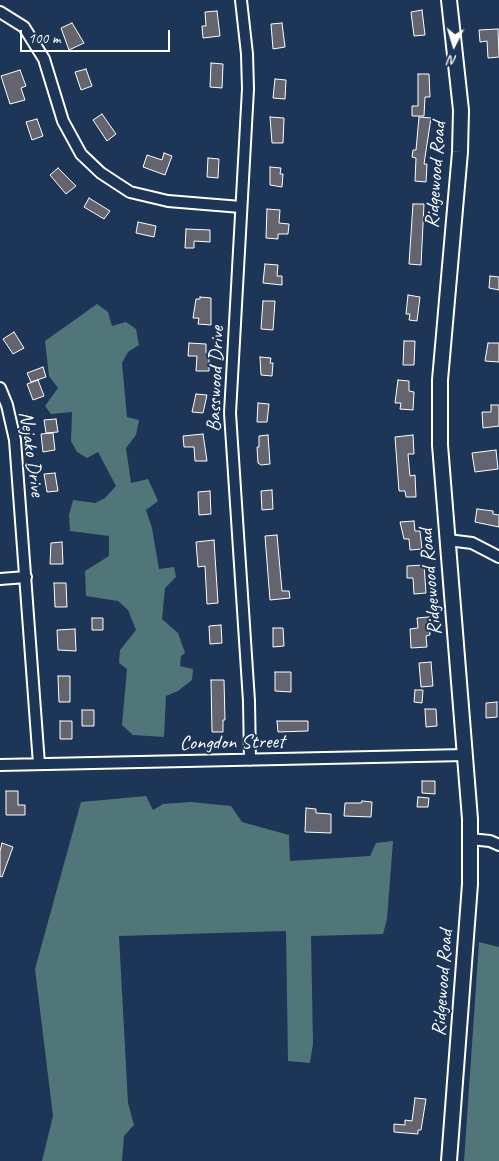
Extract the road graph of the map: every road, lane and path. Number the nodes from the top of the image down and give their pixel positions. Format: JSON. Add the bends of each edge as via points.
{"nodes":[{"id":1,"x":241,"y":0,"type":"edge"},
{"id":2,"x":449,"y":0,"type":"edge"},
{"id":3,"x":0,"y":12,"type":"edge"},
{"id":4,"x":241,"y":207,"type":"junction"},
{"id":5,"x":0,"y":388,"type":"edge"},
{"id":6,"x":448,"y":540,"type":"junction"},
{"id":7,"x":499,"y":558,"type":"edge"},
{"id":8,"x":26,"y":577,"type":"junction"},
{"id":9,"x":0,"y":579,"type":"edge"},
{"id":10,"x":465,"y":755,"type":"junction"},
{"id":11,"x":250,"y":760,"type":"junction"},
{"id":12,"x":39,"y":764,"type":"junction"},
{"id":13,"x":0,"y":765,"type":"edge"},
{"id":14,"x":470,"y":839,"type":"junction"},
{"id":15,"x":499,"y":844,"type":"edge"},
{"id":16,"x":449,"y":1161,"type":"edge"}],
"edges":[{"from":1,"to":4,"type":"street","name":"Basswood Drive","via":[[248,89]]},
{"from":2,"to":6,"type":"main road","name":"Ridgewood Road","via":[[461,110],[440,380],[440,445]]},
{"from":3,"to":4,"type":"street","via":[[24,27],[44,59],[64,121],[82,154],[101,173],[130,192],[168,201]]},
{"from":4,"to":11,"type":"street","name":"Basswood Drive","via":[[230,413]]},
{"from":5,"to":8,"type":"street","name":"Nejako Drive","via":[[15,440]]},
{"from":6,"to":7,"type":"street","via":[[472,543]]},
{"from":6,"to":10,"type":"main road","name":"Ridgewood Road"},
{"from":8,"to":9,"type":"street"},
{"from":8,"to":12,"type":"street","name":"Nejako Drive"},
{"from":10,"to":11,"type":"street","name":"Congdon Street"},
{"from":10,"to":14,"type":"main road","name":"Ridgewood Road"},
{"from":11,"to":12,"type":"street","name":"Congdon Street"},
{"from":12,"to":13,"type":"street","name":"Congdon Street"},
{"from":14,"to":15,"type":"street"},
{"from":14,"to":16,"type":"main road","name":"Ridgewood Road","via":[[470,884]]}]}
